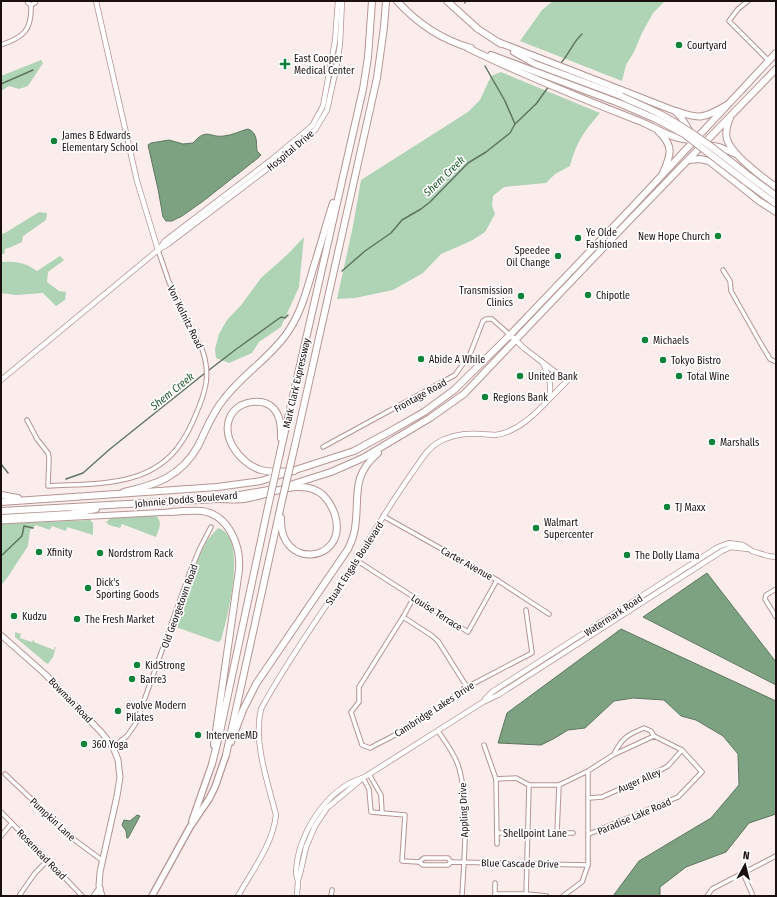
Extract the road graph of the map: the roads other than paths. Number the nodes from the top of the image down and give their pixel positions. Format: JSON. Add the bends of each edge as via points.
{"nodes":[{"id":1,"x":27,"y":1,"type":"edge"},
{"id":2,"x":36,"y":1,"type":"edge"},
{"id":3,"x":96,"y":1,"type":"edge"},
{"id":4,"x":338,"y":1,"type":"edge"},
{"id":5,"x":342,"y":1,"type":"edge"},
{"id":6,"x":372,"y":1,"type":"edge"},
{"id":7,"x":386,"y":1,"type":"edge"},
{"id":8,"x":397,"y":1,"type":"edge"},
{"id":9,"x":447,"y":1,"type":"edge"},
{"id":10,"x":748,"y":1,"type":"edge"},
{"id":11,"x":31,"y":5,"type":"junction"},
{"id":12,"x":498,"y":42,"type":"junction"},
{"id":13,"x":1,"y":46,"type":"edge"},
{"id":14,"x":465,"y":46,"type":"junction"},
{"id":15,"x":776,"y":54,"type":"edge"},
{"id":16,"x":769,"y":61,"type":"junction"},
{"id":17,"x":776,"y":69,"type":"edge"},
{"id":18,"x":620,"y":99,"type":"junction"},
{"id":19,"x":727,"y":106,"type":"junction"},
{"id":20,"x":675,"y":111,"type":"junction"},
{"id":21,"x":732,"y":115,"type":"junction"},
{"id":22,"x":656,"y":129,"type":"junction"},
{"id":23,"x":695,"y":140,"type":"junction"},
{"id":24,"x":350,"y":144,"type":"junction"},
{"id":25,"x":703,"y":145,"type":"junction"},
{"id":26,"x":737,"y":155,"type":"junction"},
{"id":27,"x":688,"y":160,"type":"junction"},
{"id":28,"x":714,"y":165,"type":"junction"},
{"id":29,"x":663,"y":173,"type":"junction"},
{"id":30,"x":747,"y":178,"type":"junction"},
{"id":31,"x":776,"y":187,"type":"edge"},
{"id":32,"x":776,"y":196,"type":"edge"},
{"id":33,"x":776,"y":204,"type":"edge"},
{"id":34,"x":776,"y":212,"type":"edge"},
{"id":35,"x":158,"y":250,"type":"junction"},
{"id":36,"x":723,"y":270,"type":"dead end"},
{"id":37,"x":510,"y":334,"type":"junction"},
{"id":38,"x":515,"y":340,"type":"junction"},
{"id":39,"x":542,"y":362,"type":"junction"},
{"id":40,"x":776,"y":362,"type":"edge"},
{"id":41,"x":1,"y":380,"type":"edge"},
{"id":42,"x":548,"y":400,"type":"junction"},
{"id":43,"x":27,"y":420,"type":"dead end"},
{"id":44,"x":387,"y":445,"type":"junction"},
{"id":45,"x":323,"y":447,"type":"dead end"},
{"id":46,"x":280,"y":453,"type":"junction"},
{"id":47,"x":294,"y":471,"type":"junction"},
{"id":48,"x":124,"y":492,"type":"junction"},
{"id":49,"x":1,"y":495,"type":"edge"},
{"id":50,"x":216,"y":499,"type":"junction"},
{"id":51,"x":29,"y":500,"type":"junction"},
{"id":52,"x":1,"y":502,"type":"edge"},
{"id":53,"x":125,"y":504,"type":"junction"},
{"id":54,"x":281,"y":506,"type":"junction"},
{"id":55,"x":1,"y":511,"type":"edge"},
{"id":56,"x":171,"y":512,"type":"joint"},
{"id":57,"x":383,"y":516,"type":"junction"},
{"id":58,"x":1,"y":518,"type":"edge"},
{"id":59,"x":1,"y":521,"type":"edge"},
{"id":60,"x":211,"y":527,"type":"dead end"},
{"id":61,"x":776,"y":557,"type":"edge"},
{"id":62,"x":356,"y":560,"type":"junction"},
{"id":63,"x":497,"y":580,"type":"junction"},
{"id":64,"x":776,"y":588,"type":"edge"},
{"id":65,"x":414,"y":597,"type":"junction"},
{"id":66,"x":526,"y":610,"type":"dead end"},
{"id":67,"x":548,"y":614,"type":"dead end"},
{"id":68,"x":403,"y":617,"type":"junction"},
{"id":69,"x":776,"y":617,"type":"edge"},
{"id":70,"x":1,"y":635,"type":"edge"},
{"id":71,"x":467,"y":687,"type":"junction"},
{"id":72,"x":438,"y":731,"type":"junction"},
{"id":73,"x":654,"y":736,"type":"junction"},
{"id":74,"x":484,"y":745,"type":"dead end"},
{"id":75,"x":113,"y":747,"type":"junction"},
{"id":76,"x":682,"y":750,"type":"junction"},
{"id":77,"x":226,"y":755,"type":"junction"},
{"id":78,"x":613,"y":756,"type":"junction"},
{"id":79,"x":212,"y":764,"type":"junction"},
{"id":80,"x":588,"y":771,"type":"junction"},
{"id":81,"x":5,"y":774,"type":"dead end"},
{"id":82,"x":369,"y":774,"type":"junction"},
{"id":83,"x":363,"y":778,"type":"junction"},
{"id":84,"x":496,"y":779,"type":"junction"},
{"id":85,"x":529,"y":785,"type":"junction"},
{"id":86,"x":559,"y":785,"type":"junction"},
{"id":87,"x":588,"y":798,"type":"junction"},
{"id":88,"x":1,"y":812,"type":"edge"},
{"id":89,"x":382,"y":813,"type":"junction"},
{"id":90,"x":12,"y":823,"type":"junction"},
{"id":91,"x":190,"y":828,"type":"junction"},
{"id":92,"x":497,"y":833,"type":"junction"},
{"id":93,"x":528,"y":833,"type":"junction"},
{"id":94,"x":557,"y":833,"type":"junction"},
{"id":95,"x":573,"y":833,"type":"dead end"},
{"id":96,"x":589,"y":834,"type":"junction"},
{"id":97,"x":1,"y":836,"type":"edge"},
{"id":98,"x":497,"y":844,"type":"dead end"},
{"id":99,"x":776,"y":856,"type":"edge"},
{"id":100,"x":48,"y":860,"type":"junction"},
{"id":101,"x":102,"y":861,"type":"junction"},
{"id":102,"x":419,"y":862,"type":"junction"},
{"id":103,"x":451,"y":862,"type":"junction"},
{"id":104,"x":464,"y":862,"type":"junction"},
{"id":105,"x":527,"y":864,"type":"junction"},
{"id":106,"x":588,"y":865,"type":"junction"},
{"id":107,"x":743,"y":873,"type":"junction"},
{"id":108,"x":495,"y":883,"type":"dead end"},
{"id":109,"x":100,"y":888,"type":"junction"},
{"id":110,"x":332,"y":890,"type":"dead end"},
{"id":111,"x":495,"y":895,"type":"edge"},
{"id":112,"x":526,"y":895,"type":"edge"},
{"id":113,"x":19,"y":896,"type":"edge"},
{"id":114,"x":82,"y":896,"type":"edge"},
{"id":115,"x":94,"y":896,"type":"edge"},
{"id":116,"x":102,"y":896,"type":"edge"},
{"id":117,"x":152,"y":896,"type":"edge"},
{"id":118,"x":238,"y":896,"type":"edge"},
{"id":119,"x":297,"y":896,"type":"edge"},
{"id":120,"x":331,"y":896,"type":"edge"},
{"id":121,"x":462,"y":896,"type":"edge"},
{"id":122,"x":548,"y":896,"type":"edge"},
{"id":123,"x":564,"y":896,"type":"edge"},
{"id":124,"x":707,"y":896,"type":"edge"},
{"id":125,"x":753,"y":896,"type":"edge"}],
"edges":[{"from":1,"to":11,"type":"street"},
{"from":2,"to":11,"type":"street"},
{"from":3,"to":35,"type":"street","name":"Von Kolnitz Road","via":[[137,180]]},
{"from":4,"to":35,"type":"street","name":"Hospital Drive","via":[[335,41],[323,106],[312,126],[165,241]]},
{"from":5,"to":35,"type":"street","name":"Hospital Drive","via":[[336,69],[327,110],[315,130],[284,157]]},
{"from":6,"to":24,"type":"highway","name":"Mark Clark Expressway","via":[[366,69]]},
{"from":7,"to":54,"type":"highway","name":"Mark Clark Expressway","bridge":true,"via":[[377,78]]},
{"from":8,"to":14,"type":"highway","via":[[442,37]]},
{"from":9,"to":12,"type":"highway","via":[[478,29]]},
{"from":10,"to":16,"type":"street","via":[[729,21]]},
{"from":11,"to":13,"type":"street","via":[[32,17],[26,32]]},
{"from":12,"to":18,"type":"highway","via":[[535,64]]},
{"from":12,"to":20,"type":"highway"},
{"from":14,"to":18,"type":"highway"},
{"from":14,"to":22,"type":"highway"},
{"from":15,"to":16,"type":"highway","name":"Johnnie Dodds Boulevard"},
{"from":16,"to":19,"type":"highway","name":"Johnnie Dodds Boulevard"},
{"from":17,"to":21,"type":"highway","name":"Johnnie Dodds Boulevard"},
{"from":18,"to":30,"type":"highway","bridge":true,"via":[[684,134]]},
{"from":19,"to":20,"type":"highway","via":[[701,117]]},
{"from":19,"to":23,"type":"highway","name":"Johnnie Dodds Boulevard"},
{"from":20,"to":23,"type":"highway"},
{"from":21,"to":25,"type":"highway","name":"Johnnie Dodds Boulevard"},
{"from":21,"to":26,"type":"highway","via":[[726,130],[727,139]]},
{"from":22,"to":23,"type":"highway","via":[[681,140]]},
{"from":22,"to":29,"type":"highway","via":[[669,147],[669,157]]},
{"from":23,"to":25,"type":"highway"},
{"from":23,"to":29,"type":"highway","name":"Johnnie Dodds Boulevard"},
{"from":24,"to":46,"type":"highway","name":"Mark Clark Expressway"},
{"from":24,"to":48,"type":"highway","via":[[305,295],[292,326],[268,356],[224,398],[192,456],[182,467],[163,481]]},
{"from":25,"to":26,"type":"highway","via":[[719,146]]},
{"from":25,"to":27,"type":"highway","name":"Johnnie Dodds Boulevard"},
{"from":25,"to":28,"type":"highway"},
{"from":26,"to":31,"type":"highway"},
{"from":27,"to":28,"type":"highway","via":[[700,158]]},
{"from":27,"to":38,"type":"highway","name":"Johnnie Dodds Boulevard"},
{"from":28,"to":34,"type":"highway"},
{"from":29,"to":37,"type":"highway","name":"Johnnie Dodds Boulevard"},
{"from":30,"to":32,"type":"highway"},
{"from":30,"to":33,"type":"highway"},
{"from":35,"to":41,"type":"street","name":"Hospital Drive"},
{"from":35,"to":43,"type":"street","name":"Von Kolnitz Road","via":[[169,282],[205,358],[207,378],[204,396],[180,444],[171,455],[140,476],[126,480],[48,486],[48,453]]},
{"from":36,"to":40,"type":"street","via":[[764,349],[770,359]]},
{"from":37,"to":38,"type":"street","name":"Stuart Engals Boulevard"},
{"from":37,"to":45,"type":"street","name":"Frontage Road","via":[[492,319],[486,319],[481,324],[470,354],[455,375]]},
{"from":37,"to":47,"type":"highway","name":"Johnnie Dodds Boulevard","via":[[454,390],[424,412],[354,451]]},
{"from":38,"to":39,"type":"street","name":"Stuart Engals Boulevard"},
{"from":38,"to":44,"type":"highway","name":"Johnnie Dodds Boulevard","via":[[464,394]]},
{"from":39,"to":42,"type":"street","via":[[550,380],[551,391]]},
{"from":39,"to":42,"type":"street","name":"Stuart Engals Boulevard","via":[[567,381]]},
{"from":42,"to":57,"type":"street","name":"Stuart Engals Boulevard","via":[[530,418],[508,432],[494,435],[458,435],[438,442],[427,451]]},
{"from":44,"to":50,"type":"highway","name":"Johnnie Dodds Boulevard","via":[[331,472],[297,484]]},
{"from":44,"to":77,"type":"highway","via":[[370,460],[361,475],[355,527],[348,549],[256,684]]},
{"from":46,"to":47,"type":"highway","via":[[280,424],[274,409],[265,403],[255,402],[244,404],[232,413],[228,424],[229,436],[235,450],[246,463],[267,471]]},
{"from":46,"to":79,"type":"highway","name":"Mark Clark Expressway","bridge":true},
{"from":47,"to":48,"type":"highway","name":"Johnnie Dodds Boulevard","via":[[261,481],[217,487]]},
{"from":48,"to":51,"type":"highway","name":"Johnnie Dodds Boulevard"},
{"from":49,"to":51,"type":"highway"},
{"from":50,"to":53,"type":"highway","name":"Johnnie Dodds Boulevard"},
{"from":50,"to":54,"type":"highway","via":[[244,499],[296,487],[313,489],[326,498],[334,515],[336,533],[331,545],[323,551],[310,554],[303,554],[291,548],[285,541],[282,531]]},
{"from":51,"to":52,"type":"highway","name":"Johnnie Dodds Boulevard"},
{"from":53,"to":55,"type":"highway","name":"Johnnie Dodds Boulevard"},
{"from":53,"to":58,"type":"highway","via":[[69,514]]},
{"from":54,"to":77,"type":"highway","name":"Mark Clark Expressway"},
{"from":56,"to":59,"type":"main road","name":"Johnnie Dodds Boulevard"},
{"from":56,"to":79,"type":"highway","via":[[203,511],[217,516],[232,535],[239,554],[240,562]]},
{"from":57,"to":62,"type":"street","name":"Stuart Engals Boulevard"},
{"from":57,"to":63,"type":"street","name":"Carter Avenue"},
{"from":60,"to":75,"type":"street","name":"Old Georgetown Road","via":[[190,572],[136,723],[127,736]]},
{"from":61,"to":72,"type":"street","name":"Watermark Road","via":[[752,551],[743,545],[729,543],[718,547],[492,692],[483,702]]},
{"from":62,"to":65,"type":"street","name":"Louise Terrace"},
{"from":62,"to":118,"type":"street","name":"Stuart Engals Boulevard","via":[[262,710],[259,719],[259,742],[276,820],[269,842]]},
{"from":63,"to":65,"type":"street","name":"Louise Terrace","via":[[468,632]]},
{"from":63,"to":67,"type":"street","name":"Carter Avenue"},
{"from":64,"to":69,"type":"street","via":[[765,599]]},
{"from":65,"to":68,"type":"street","name":"Cambridge Lakes Drive"},
{"from":66,"to":71,"type":"street","name":"Cambridge Lakes Drive","via":[[532,654]]},
{"from":68,"to":71,"type":"street","via":[[438,641]]},
{"from":68,"to":71,"type":"street","name":"Cambridge Lakes Drive","via":[[359,687],[359,702],[351,712],[362,745],[370,748],[412,726]]},
{"from":70,"to":75,"type":"main road","name":"Bowman Road","via":[[45,674]]},
{"from":72,"to":82,"type":"street","name":"Watermark Road"},
{"from":72,"to":104,"type":"street","name":"Appling Drive","via":[[458,763],[462,780],[465,813]]},
{"from":73,"to":76,"type":"street","name":"Paradise Lake Road"},
{"from":73,"to":78,"type":"street","name":"Paradise Lake Road"},
{"from":73,"to":78,"type":"street","name":"Paradise Lake Road","via":[[651,731],[644,728],[633,732],[621,741]]},
{"from":74,"to":84,"type":"street"},
{"from":75,"to":101,"type":"main road","name":"Bowman Road","via":[[120,777]]},
{"from":76,"to":87,"type":"street","name":"Auger Alley","via":[[668,766],[651,775],[602,796]]},
{"from":76,"to":96,"type":"street","name":"Paradise Lake Road","via":[[702,772],[678,797]]},
{"from":77,"to":91,"type":"main road","via":[[215,787]]},
{"from":78,"to":80,"type":"street","name":"Paradise Lake Road"},
{"from":79,"to":91,"type":"main road"},
{"from":80,"to":86,"type":"street","name":"Paradise Lake Road"},
{"from":80,"to":87,"type":"street"},
{"from":81,"to":101,"type":"street","name":"Pumpkin Lane","via":[[76,841]]},
{"from":82,"to":83,"type":"street","name":"Watermark Road"},
{"from":82,"to":89,"type":"street","via":[[381,795]]},
{"from":83,"to":89,"type":"street","name":"Blue Cascade Drive","via":[[369,789],[371,812]]},
{"from":83,"to":119,"type":"street","name":"Watermark Road","via":[[334,794],[305,832],[296,874]]},
{"from":84,"to":85,"type":"street","name":"Paradise Lake Road","via":[[516,778]]},
{"from":84,"to":92,"type":"street"},
{"from":85,"to":86,"type":"street","name":"Paradise Lake Road"},
{"from":85,"to":93,"type":"street"},
{"from":86,"to":94,"type":"street"},
{"from":87,"to":96,"type":"street"},
{"from":88,"to":90,"type":"street","name":"Rosemead Road"},
{"from":89,"to":102,"type":"street","name":"Blue Cascade Drive","via":[[405,815],[402,861]]},
{"from":90,"to":97,"type":"street"},
{"from":90,"to":100,"type":"street","name":"Rosemead Road"},
{"from":91,"to":117,"type":"main road"},
{"from":92,"to":93,"type":"street","name":"Shellpoint Lane"},
{"from":92,"to":98,"type":"street"},
{"from":93,"to":94,"type":"street","name":"Shellpoint Lane"},
{"from":93,"to":105,"type":"street"},
{"from":94,"to":95,"type":"street","name":"Shellpoint Lane"},
{"from":96,"to":106,"type":"street"},
{"from":99,"to":107,"type":"street"},
{"from":100,"to":113,"type":"street"},
{"from":100,"to":114,"type":"street","name":"Rosemead Road"},
{"from":101,"to":109,"type":"main road","name":"Bowman Road"},
{"from":102,"to":103,"type":"street","name":"Blue Cascade Drive","via":[[448,865]]},
{"from":102,"to":103,"type":"street","name":"Blue Cascade Drive","via":[[424,858],[448,858]]},
{"from":103,"to":104,"type":"street","name":"Blue Cascade Drive"},
{"from":104,"to":105,"type":"street","name":"Blue Cascade Drive"},
{"from":104,"to":121,"type":"street","name":"Appling Drive"},
{"from":105,"to":106,"type":"street","name":"Blue Cascade Drive"},
{"from":105,"to":112,"type":"street"},
{"from":106,"to":123,"type":"street","via":[[582,882]]},
{"from":107,"to":124,"type":"street","via":[[712,889]]},
{"from":107,"to":125,"type":"street"},
{"from":108,"to":111,"type":"street"},
{"from":109,"to":115,"type":"main road"},
{"from":109,"to":116,"type":"main road","name":"Bowman Road"},
{"from":110,"to":120,"type":"street"},
{"from":111,"to":112,"type":"street"},
{"from":112,"to":122,"type":"street"}]}
